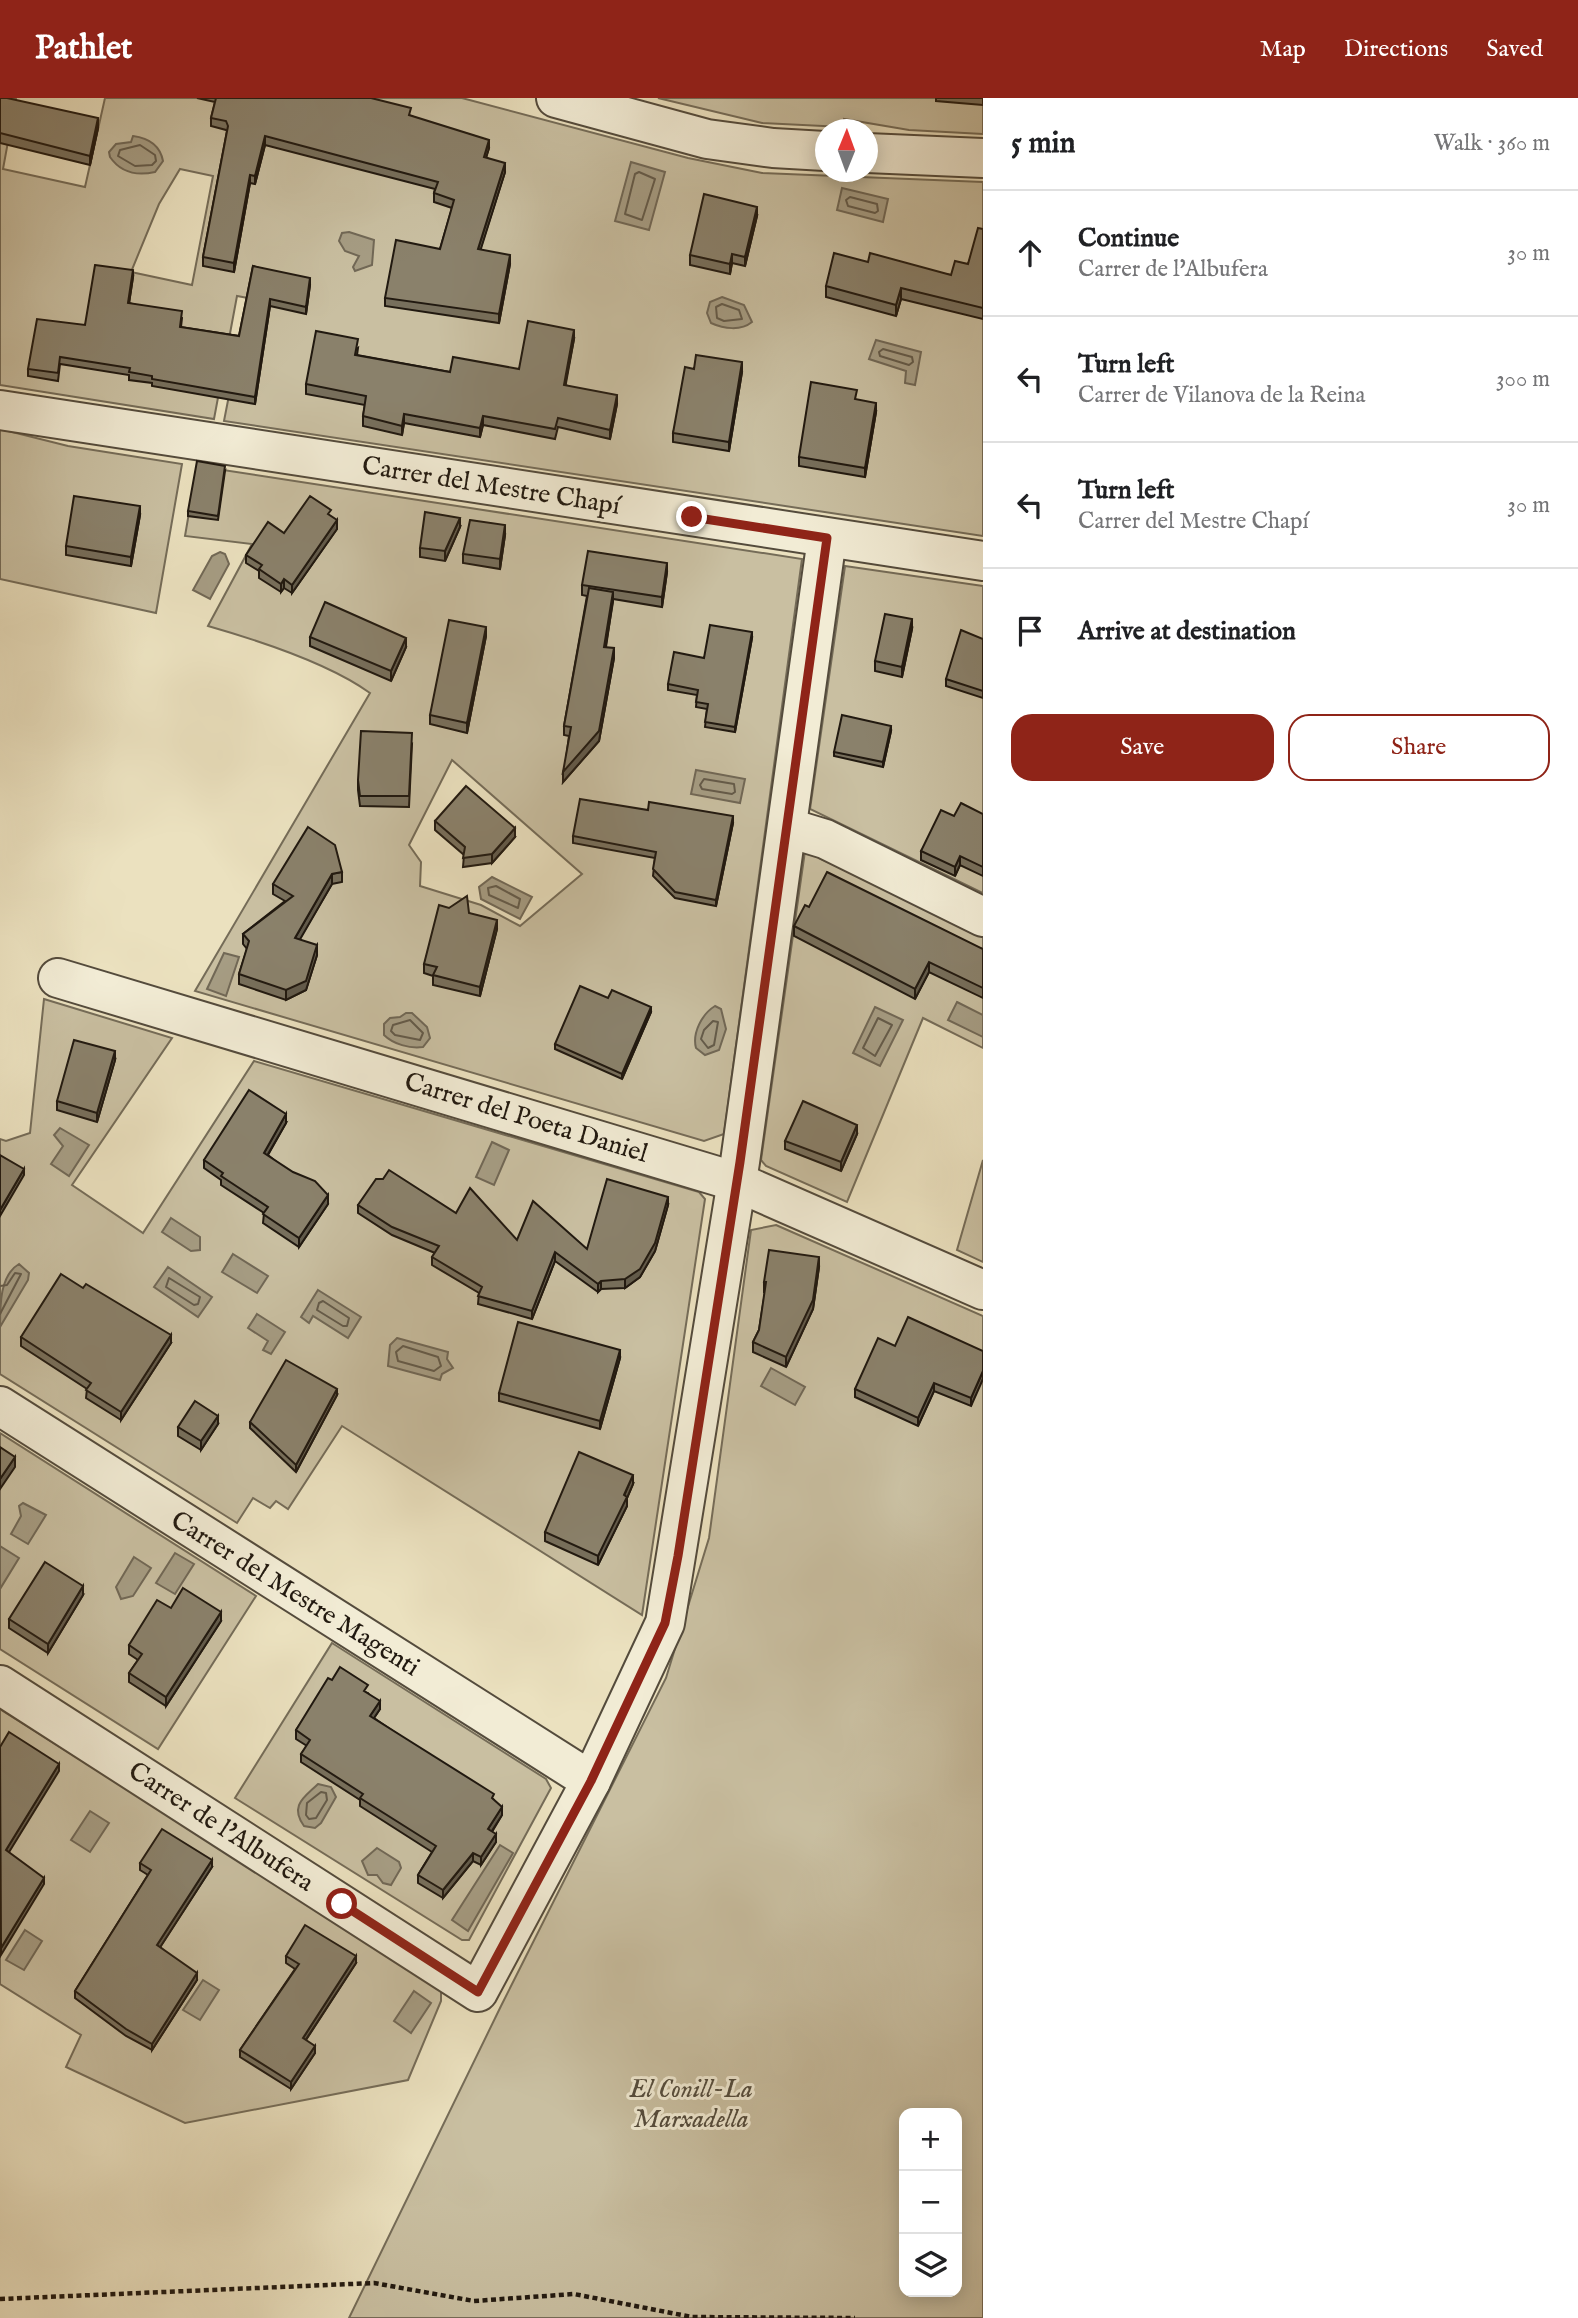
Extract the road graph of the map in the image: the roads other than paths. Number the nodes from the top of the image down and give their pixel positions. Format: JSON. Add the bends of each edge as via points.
{"nodes":[{"id":1,"x":556,"y":98,"type":"edge"},
{"id":2,"x":815,"y":150,"type":"edge"},
{"id":3,"x":878,"y":153,"type":"edge"},
{"id":4,"x":983,"y":158,"type":"edge"},
{"id":5,"x":0,"y":410,"type":"edge"},
{"id":6,"x":827,"y":538,"type":"junction"},
{"id":7,"x":983,"y":561,"type":"edge"},
{"id":8,"x":789,"y":828,"type":"junction"},
{"id":9,"x":983,"y":917,"type":"edge"},
{"id":10,"x":58,"y":978,"type":"dead end"},
{"id":11,"x":737,"y":1182,"type":"junction"},
{"id":12,"x":983,"y":1290,"type":"edge"},
{"id":13,"x":0,"y":1406,"type":"edge"},
{"id":14,"x":0,"y":1685,"type":"edge"},
{"id":15,"x":591,"y":1781,"type":"junction"}],
"edges":[{"from":1,"to":2,"type":"street","via":[[708,139]]},
{"from":3,"to":4,"type":"street"},
{"from":5,"to":6,"type":"street","name":"Carrer del Mestre Chapí"},
{"from":6,"to":7,"type":"street","name":"Carrer del Mestre Chapí"},
{"from":6,"to":8,"type":"street"},
{"from":8,"to":9,"type":"street","via":[[825,839]]},
{"from":8,"to":11,"type":"street"},
{"from":10,"to":11,"type":"street","name":"Carrer del Poeta Daniel"},
{"from":11,"to":12,"type":"street","name":"Carrer del Poeta Daniel"},
{"from":11,"to":15,"type":"street","via":[[665,1623]]},
{"from":13,"to":15,"type":"street","name":"Carrer del Mestre Magenti"},
{"from":14,"to":15,"type":"street","name":"Carrer de l'Albufera","via":[[478,1992]]}]}
